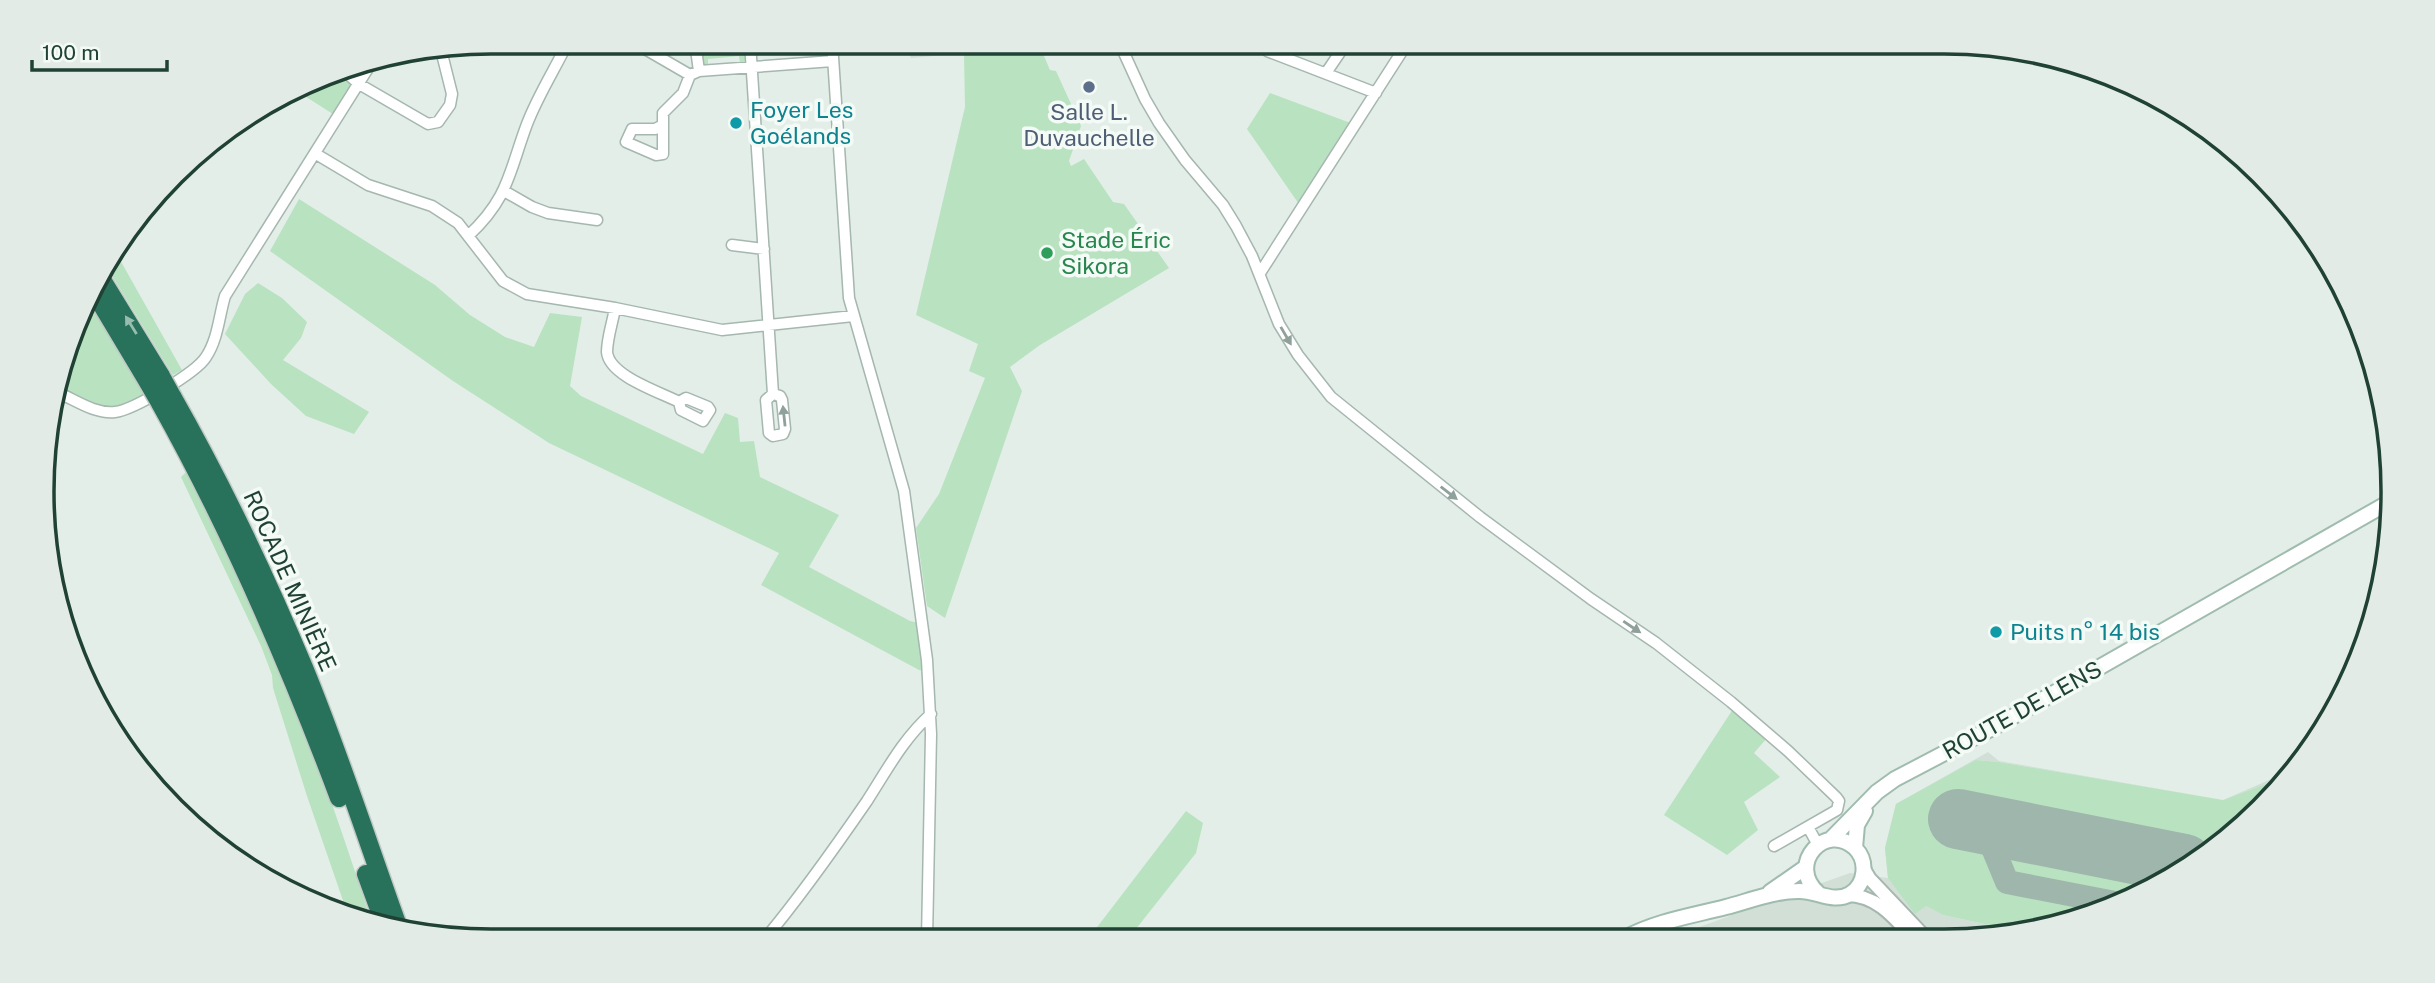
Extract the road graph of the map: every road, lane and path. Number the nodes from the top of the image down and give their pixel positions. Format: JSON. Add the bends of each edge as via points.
{"nodes":[{"id":1,"x":562,"y":54,"type":"edge"},
{"id":2,"x":657,"y":54,"type":"edge"},
{"id":3,"x":695,"y":54,"type":"edge"},
{"id":4,"x":751,"y":54,"type":"edge"},
{"id":5,"x":833,"y":54,"type":"edge"},
{"id":6,"x":1124,"y":54,"type":"edge"},
{"id":7,"x":1275,"y":54,"type":"edge"},
{"id":8,"x":1339,"y":54,"type":"edge"},
{"id":9,"x":1400,"y":54,"type":"edge"},
{"id":10,"x":443,"y":57,"type":"edge"},
{"id":11,"x":833,"y":61,"type":"junction"},
{"id":12,"x":752,"y":68,"type":"junction"},
{"id":13,"x":365,"y":73,"type":"edge"},
{"id":14,"x":695,"y":73,"type":"junction"},
{"id":15,"x":1326,"y":73,"type":"junction"},
{"id":16,"x":352,"y":77,"type":"edge"},
{"id":17,"x":359,"y":83,"type":"junction"},
{"id":18,"x":1376,"y":93,"type":"junction"},
{"id":19,"x":662,"y":126,"type":"dead end"},
{"id":20,"x":316,"y":153,"type":"junction"},
{"id":21,"x":505,"y":191,"type":"junction"},
{"id":22,"x":597,"y":220,"type":"dead end"},
{"id":23,"x":468,"y":236,"type":"junction"},
{"id":24,"x":732,"y":245,"type":"dead end"},
{"id":25,"x":764,"y":249,"type":"junction"},
{"id":26,"x":1259,"y":273,"type":"junction"},
{"id":27,"x":105,"y":287,"type":"edge"},
{"id":28,"x":99,"y":299,"type":"edge"},
{"id":29,"x":615,"y":307,"type":"junction"},
{"id":30,"x":853,"y":316,"type":"junction"},
{"id":31,"x":767,"y":325,"type":"junction"},
{"id":32,"x":155,"y":380,"type":"junction"},
{"id":33,"x":773,"y":394,"type":"dead end"},
{"id":34,"x":65,"y":396,"type":"edge"},
{"id":35,"x":166,"y":399,"type":"junction"},
{"id":36,"x":679,"y":402,"type":"dead end"},
{"id":37,"x":2380,"y":507,"type":"edge"},
{"id":38,"x":931,"y":714,"type":"junction"},
{"id":39,"x":1877,"y":792,"type":"junction"},
{"id":40,"x":1808,"y":827,"type":"junction"},
{"id":41,"x":1824,"y":843,"type":"junction"},
{"id":42,"x":1774,"y":846,"type":"dead end"},
{"id":43,"x":1856,"y":848,"type":"junction"},
{"id":44,"x":1806,"y":867,"type":"junction"},
{"id":45,"x":1864,"y":869,"type":"junction"},
{"id":46,"x":1818,"y":893,"type":"junction"},
{"id":47,"x":1847,"y":895,"type":"junction"},
{"id":48,"x":1758,"y":898,"type":"junction"},
{"id":49,"x":381,"y":915,"type":"edge"},
{"id":50,"x":395,"y":918,"type":"edge"},
{"id":51,"x":773,"y":929,"type":"edge"},
{"id":52,"x":927,"y":929,"type":"edge"},
{"id":53,"x":1646,"y":929,"type":"edge"},
{"id":54,"x":1904,"y":929,"type":"edge"},
{"id":55,"x":1917,"y":929,"type":"edge"}],
"edges":[{"from":1,"to":21,"type":"street","via":[[527,124]]},
{"from":2,"to":14,"type":"street"},
{"from":3,"to":14,"type":"street"},
{"from":4,"to":12,"type":"street"},
{"from":5,"to":11,"type":"street"},
{"from":6,"to":26,"type":"street","via":[[1159,122],[1223,205]]},
{"from":7,"to":15,"type":"street"},
{"from":8,"to":15,"type":"street"},
{"from":9,"to":18,"type":"street"},
{"from":10,"to":17,"type":"street","via":[[452,94],[438,122],[428,124]]},
{"from":11,"to":12,"type":"street"},
{"from":11,"to":30,"type":"street","via":[[846,274]]},
{"from":12,"to":14,"type":"street"},
{"from":12,"to":25,"type":"street"},
{"from":13,"to":17,"type":"street"},
{"from":14,"to":19,"type":"street","via":[[663,113]]},
{"from":15,"to":18,"type":"street"},
{"from":16,"to":17,"type":"street"},
{"from":17,"to":20,"type":"street"},
{"from":18,"to":26,"type":"street"},
{"from":20,"to":23,"type":"street","via":[[368,185],[432,206],[458,223]]},
{"from":20,"to":34,"type":"street","via":[[225,296],[211,349],[192,373],[114,412],[91,409]]},
{"from":21,"to":22,"type":"street","via":[[548,213]]},
{"from":21,"to":23,"type":"street"},
{"from":23,"to":29,"type":"street","via":[[503,281],[517,289]]},
{"from":24,"to":25,"type":"street"},
{"from":25,"to":31,"type":"street"},
{"from":26,"to":40,"type":"street","one_way":true,"via":[[1285,334],[1331,397],[1480,517],[1656,643],[1772,738],[1839,801],[1837,810]]},
{"from":32,"to":27,"type":"highway","name":"ROCADE MINIÈRE","one_way":true},
{"from":28,"to":32,"type":"highway","name":"ROCADE MINIÈRE"},
{"from":29,"to":31,"type":"street","via":[[722,330]]},
{"from":29,"to":36,"type":"street","via":[[607,352],[611,365]]},
{"from":30,"to":31,"type":"street"},
{"from":30,"to":38,"type":"street","via":[[904,491]]},
{"from":31,"to":33,"type":"street"},
{"from":32,"to":35,"type":"highway","name":"ROCADE MINIÈRE","bridge":true},
{"from":35,"to":49,"type":"highway","name":"ROCADE MINIÈRE","via":[[273,631]]},
{"from":35,"to":50,"type":"highway","name":"ROCADE MINIÈRE","via":[[243,531],[305,671]]},
{"from":37,"to":39,"type":"main road","name":"ROUTE DE LENS"},
{"from":38,"to":51,"type":"street","via":[[900,747],[838,842]]},
{"from":38,"to":52,"type":"street"},
{"from":39,"to":41,"type":"main road","name":"ROUTE DE LENS"},
{"from":39,"to":43,"type":"main road","name":"ROUTE DE LENS","via":[[1857,825]]},
{"from":40,"to":41,"type":"street"},
{"from":40,"to":42,"type":"street"},
{"from":41,"to":43,"type":"main road","via":[[1848,843]]},
{"from":41,"to":44,"type":"main road"},
{"from":43,"to":45,"type":"main road"},
{"from":44,"to":46,"type":"main road","via":[[1809,882]]},
{"from":44,"to":48,"type":"main road"},
{"from":45,"to":47,"type":"main road","via":[[1860,883]]},
{"from":45,"to":55,"type":"street"},
{"from":46,"to":47,"type":"main road","via":[[1832,898]]},
{"from":46,"to":48,"type":"main road","via":[[1798,891]]},
{"from":47,"to":54,"type":"street","via":[[1870,898]]},
{"from":48,"to":53,"type":"main road"}]}
